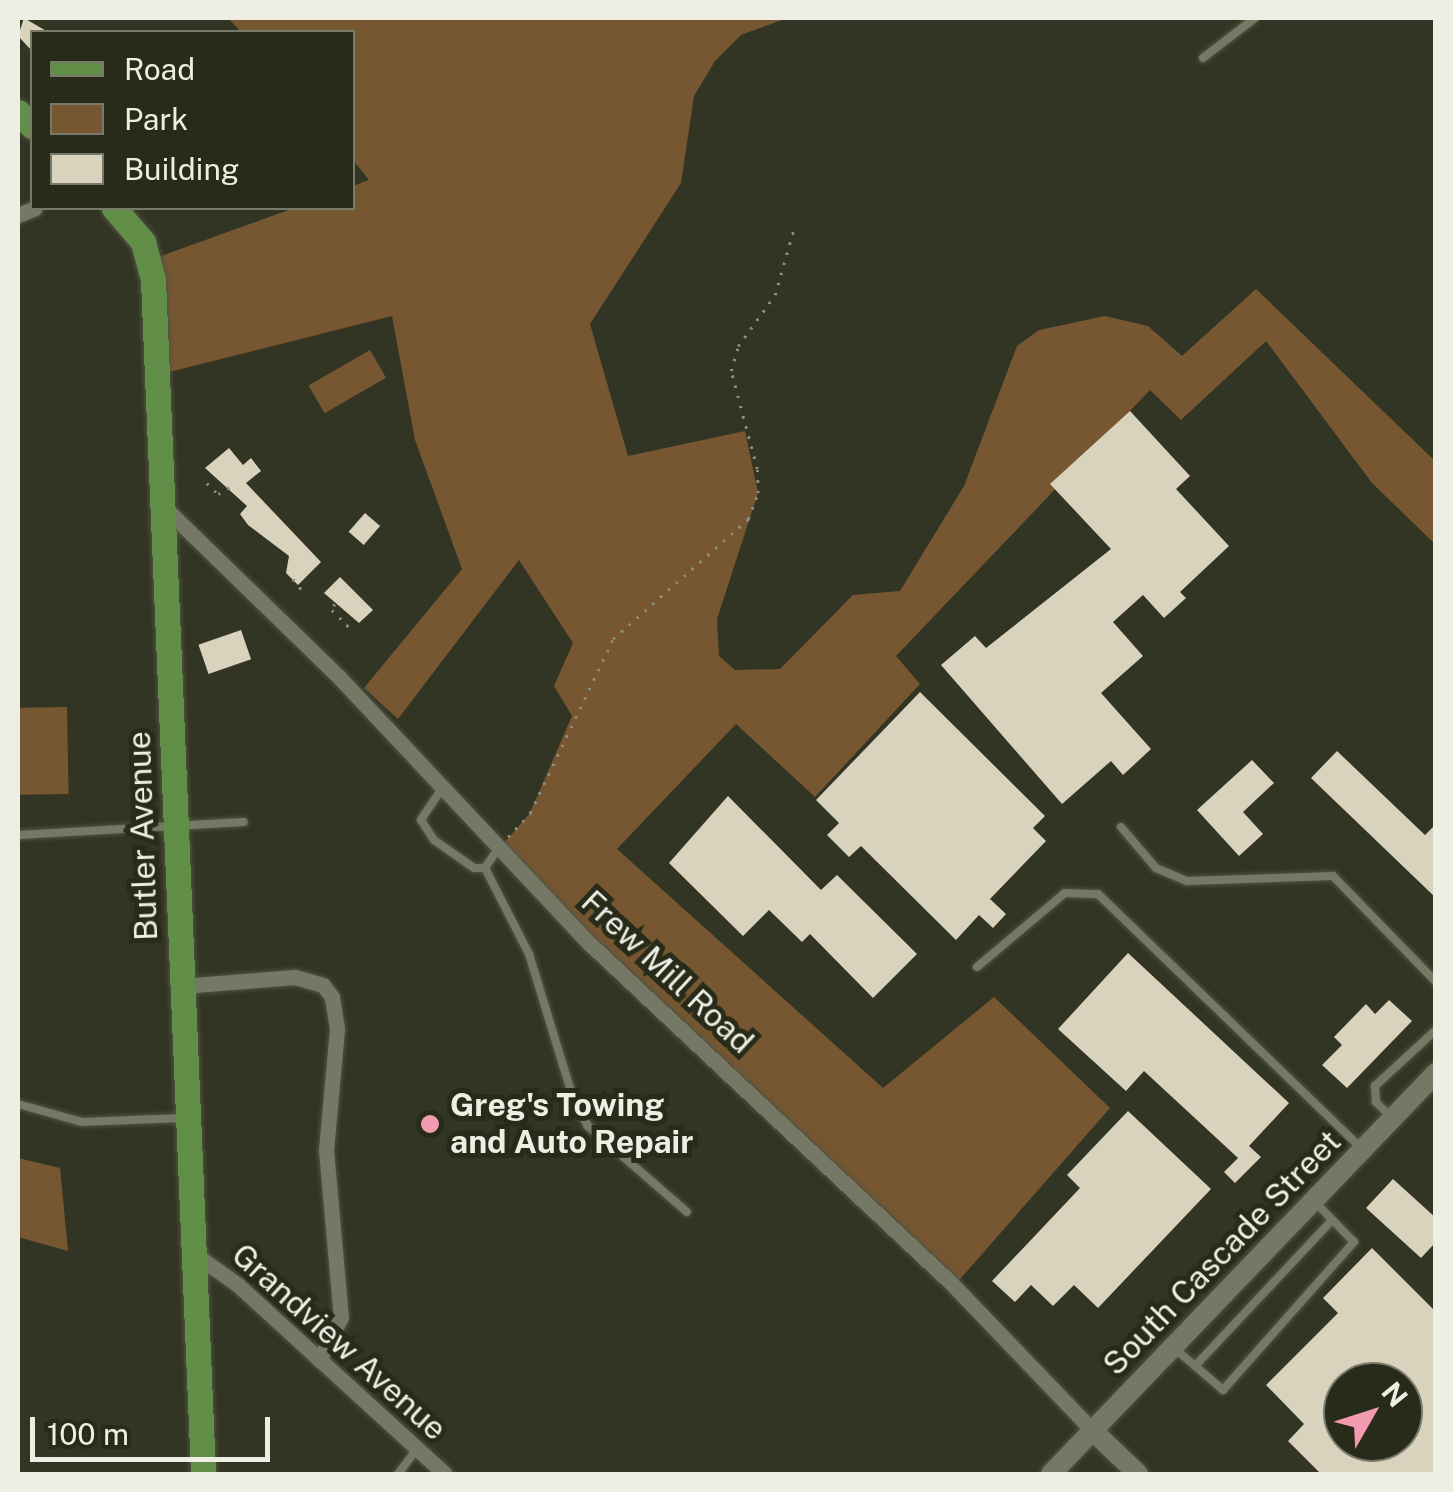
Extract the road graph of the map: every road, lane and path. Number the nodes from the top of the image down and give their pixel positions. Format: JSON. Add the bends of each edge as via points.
{"nodes":[{"id":1,"x":1255,"y":18,"type":"edge"},
{"id":2,"x":1203,"y":58,"type":"dead end"},
{"id":3,"x":115,"y":210,"type":"edge"},
{"id":4,"x":794,"y":232,"type":"dead end"},
{"id":5,"x":207,"y":482,"type":"dead end"},
{"id":6,"x":230,"y":487,"type":"dead end"},
{"id":7,"x":162,"y":504,"type":"junction"},
{"id":8,"x":293,"y":580,"type":"dead end"},
{"id":9,"x":305,"y":594,"type":"dead end"},
{"id":10,"x":335,"y":604,"type":"dead end"},
{"id":11,"x":352,"y":629,"type":"dead end"},
{"id":12,"x":441,"y":790,"type":"junction"},
{"id":13,"x":244,"y":822,"type":"dead end"},
{"id":14,"x":175,"y":824,"type":"junction"},
{"id":15,"x":1121,"y":827,"type":"dead end"},
{"id":16,"x":18,"y":836,"type":"edge"},
{"id":17,"x":498,"y":850,"type":"junction"},
{"id":18,"x":485,"y":868,"type":"junction"},
{"id":19,"x":976,"y":967,"type":"dead end"},
{"id":20,"x":1436,"y":982,"type":"edge"},
{"id":21,"x":182,"y":986,"type":"junction"},
{"id":22,"x":1436,"y":1030,"type":"edge"},
{"id":23,"x":1436,"y":1073,"type":"edge"},
{"id":24,"x":18,"y":1104,"type":"edge"},
{"id":25,"x":187,"y":1118,"type":"junction"},
{"id":26,"x":1392,"y":1118,"type":"junction"},
{"id":27,"x":1362,"y":1149,"type":"junction"},
{"id":28,"x":1313,"y":1200,"type":"junction"},
{"id":29,"x":688,"y":1212,"type":"dead end"},
{"id":30,"x":1332,"y":1220,"type":"junction"},
{"id":31,"x":194,"y":1253,"type":"junction"},
{"id":32,"x":1174,"y":1347,"type":"junction"},
{"id":33,"x":319,"y":1360,"type":"junction"},
{"id":34,"x":1195,"y":1366,"type":"junction"},
{"id":35,"x":1093,"y":1431,"type":"junction"},
{"id":36,"x":417,"y":1448,"type":"junction"},
{"id":37,"x":202,"y":1474,"type":"edge"},
{"id":38,"x":398,"y":1474,"type":"edge"},
{"id":39,"x":445,"y":1474,"type":"edge"},
{"id":40,"x":1051,"y":1474,"type":"edge"},
{"id":41,"x":1138,"y":1474,"type":"edge"}],
"edges":[{"from":1,"to":2,"type":"lane"},
{"from":3,"to":7,"type":"main road","name":"Butler Avenue","via":[[150,260]]},
{"from":4,"to":17,"type":"path","via":[[775,296],[738,346],[730,371],[757,469],[758,493],[748,518],[613,639],[530,813]]},
{"from":5,"to":6,"type":"path","via":[[218,494]]},
{"from":7,"to":12,"type":"street","name":"Frew Mill Road","via":[[339,677]]},
{"from":7,"to":14,"type":"main road","name":"Butler Avenue"},
{"from":8,"to":9,"type":"path"},
{"from":10,"to":11,"type":"path","via":[[332,610]]},
{"from":12,"to":17,"type":"street","name":"Frew Mill Road"},
{"from":12,"to":18,"type":"lane","via":[[422,826],[474,868]]},
{"from":13,"to":14,"type":"lane"},
{"from":14,"to":16,"type":"lane"},
{"from":14,"to":21,"type":"main road","name":"Butler Avenue"},
{"from":15,"to":20,"type":"lane","via":[[1156,868],[1188,881],[1333,876]]},
{"from":17,"to":18,"type":"lane"},
{"from":17,"to":35,"type":"street","name":"Frew Mill Road","via":[[954,1286]]},
{"from":18,"to":29,"type":"lane","via":[[529,954],[572,1095],[588,1126]]},
{"from":19,"to":27,"type":"lane","via":[[1065,892],[1098,894]]},
{"from":21,"to":25,"type":"main road","name":"Butler Avenue"},
{"from":21,"to":33,"type":"street","via":[[295,977],[324,986],[332,997],[337,1030],[326,1150],[342,1317]]},
{"from":22,"to":26,"type":"lane","via":[[1375,1086],[1376,1102]]},
{"from":23,"to":26,"type":"street","name":"South Cascade Street"},
{"from":24,"to":25,"type":"lane","via":[[82,1122]]},
{"from":25,"to":31,"type":"main road","name":"Butler Avenue"},
{"from":26,"to":27,"type":"street","name":"South Cascade Street"},
{"from":27,"to":28,"type":"street","name":"South Cascade Street"},
{"from":28,"to":30,"type":"lane"},
{"from":28,"to":32,"type":"street","name":"South Cascade Street"},
{"from":30,"to":34,"type":"lane"},
{"from":30,"to":34,"type":"lane","via":[[1354,1242],[1222,1390]]},
{"from":31,"to":33,"type":"street","name":"Grandview Avenue"},
{"from":31,"to":37,"type":"main road","name":"Butler Avenue"},
{"from":32,"to":34,"type":"lane"},
{"from":32,"to":35,"type":"street","name":"South Cascade Street"},
{"from":33,"to":36,"type":"street","name":"Grandview Avenue"},
{"from":35,"to":40,"type":"street","name":"South Cascade Street"},
{"from":35,"to":41,"type":"street","name":"Frew Mill Road"},
{"from":36,"to":38,"type":"lane"},
{"from":36,"to":39,"type":"street","name":"Grandview Avenue"}]}
